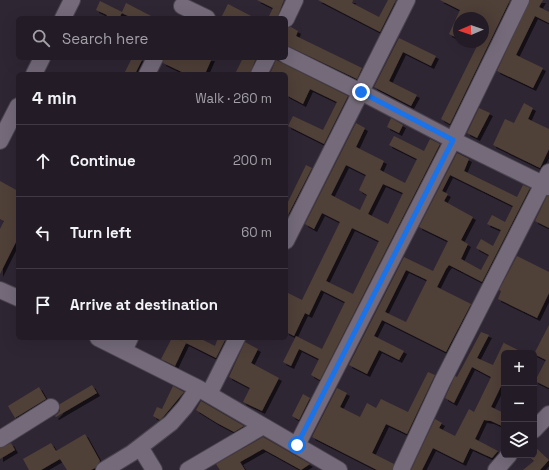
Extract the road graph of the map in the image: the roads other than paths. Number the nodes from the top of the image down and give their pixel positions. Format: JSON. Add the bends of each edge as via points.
{"nodes":[{"id":1,"x":72,"y":0,"type":"edge"},
{"id":2,"x":295,"y":0,"type":"edge"},
{"id":3,"x":407,"y":0,"type":"edge"},
{"id":4,"x":521,"y":0,"type":"edge"},
{"id":5,"x":181,"y":8,"type":"edge"},
{"id":6,"x":64,"y":16,"type":"edge"},
{"id":7,"x":202,"y":16,"type":"edge"},
{"id":8,"x":287,"y":16,"type":"edge"},
{"id":9,"x":288,"y":56,"type":"edge"},
{"id":10,"x":41,"y":60,"type":"edge"},
{"id":11,"x":154,"y":60,"type":"edge"},
{"id":12,"x":266,"y":60,"type":"edge"},
{"id":13,"x":35,"y":72,"type":"edge"},
{"id":14,"x":148,"y":72,"type":"edge"},
{"id":15,"x":260,"y":72,"type":"edge"},
{"id":16,"x":361,"y":92,"type":"junction"},
{"id":17,"x":16,"y":110,"type":"edge"},
{"id":18,"x":453,"y":140,"type":"junction"},
{"id":19,"x":0,"y":141,"type":"edge"},
{"id":20,"x":547,"y":181,"type":"edge"},
{"id":21,"x":288,"y":237,"type":"edge"},
{"id":22,"x":0,"y":290,"type":"edge"},
{"id":23,"x":16,"y":297,"type":"edge"},
{"id":24,"x":106,"y":340,"type":"edge"},
{"id":25,"x":236,"y":340,"type":"edge"},
{"id":26,"x":127,"y":345,"type":"edge"},
{"id":27,"x":203,"y":391,"type":"junction"},
{"id":28,"x":51,"y":407,"type":"dead end"},
{"id":29,"x":549,"y":414,"type":"edge"},
{"id":30,"x":263,"y":426,"type":"junction"},
{"id":31,"x":537,"y":427,"type":"edge"},
{"id":32,"x":0,"y":439,"type":"edge"},
{"id":33,"x":297,"y":445,"type":"junction"},
{"id":34,"x":140,"y":447,"type":"junction"},
{"id":35,"x":506,"y":458,"type":"edge"},
{"id":36,"x":104,"y":470,"type":"edge"},
{"id":37,"x":154,"y":470,"type":"edge"},
{"id":38,"x":188,"y":470,"type":"edge"},
{"id":39,"x":340,"y":470,"type":"edge"},
{"id":40,"x":400,"y":470,"type":"edge"},
{"id":41,"x":496,"y":470,"type":"edge"}],
"edges":[{"from":1,"to":6,"type":"street"},
{"from":2,"to":8,"type":"street"},
{"from":3,"to":16,"type":"street"},
{"from":4,"to":18,"type":"street"},
{"from":5,"to":7,"type":"street"},
{"from":9,"to":16,"type":"street"},
{"from":10,"to":13,"type":"street"},
{"from":11,"to":14,"type":"street"},
{"from":12,"to":15,"type":"street"},
{"from":16,"to":18,"type":"street"},
{"from":16,"to":21,"type":"street"},
{"from":17,"to":19,"type":"street"},
{"from":18,"to":20,"type":"street"},
{"from":18,"to":33,"type":"street"},
{"from":20,"to":40,"type":"street","via":[[442,382]]},
{"from":22,"to":23,"type":"street"},
{"from":24,"to":26,"type":"street"},
{"from":25,"to":27,"type":"street"},
{"from":26,"to":27,"type":"street"},
{"from":27,"to":30,"type":"street"},
{"from":27,"to":34,"type":"street","via":[[171,423]]},
{"from":28,"to":32,"type":"street"},
{"from":29,"to":31,"type":"street"},
{"from":30,"to":33,"type":"street"},
{"from":30,"to":38,"type":"street"},
{"from":33,"to":39,"type":"street"},
{"from":34,"to":36,"type":"street"},
{"from":34,"to":37,"type":"street"},
{"from":35,"to":41,"type":"street"}]}
